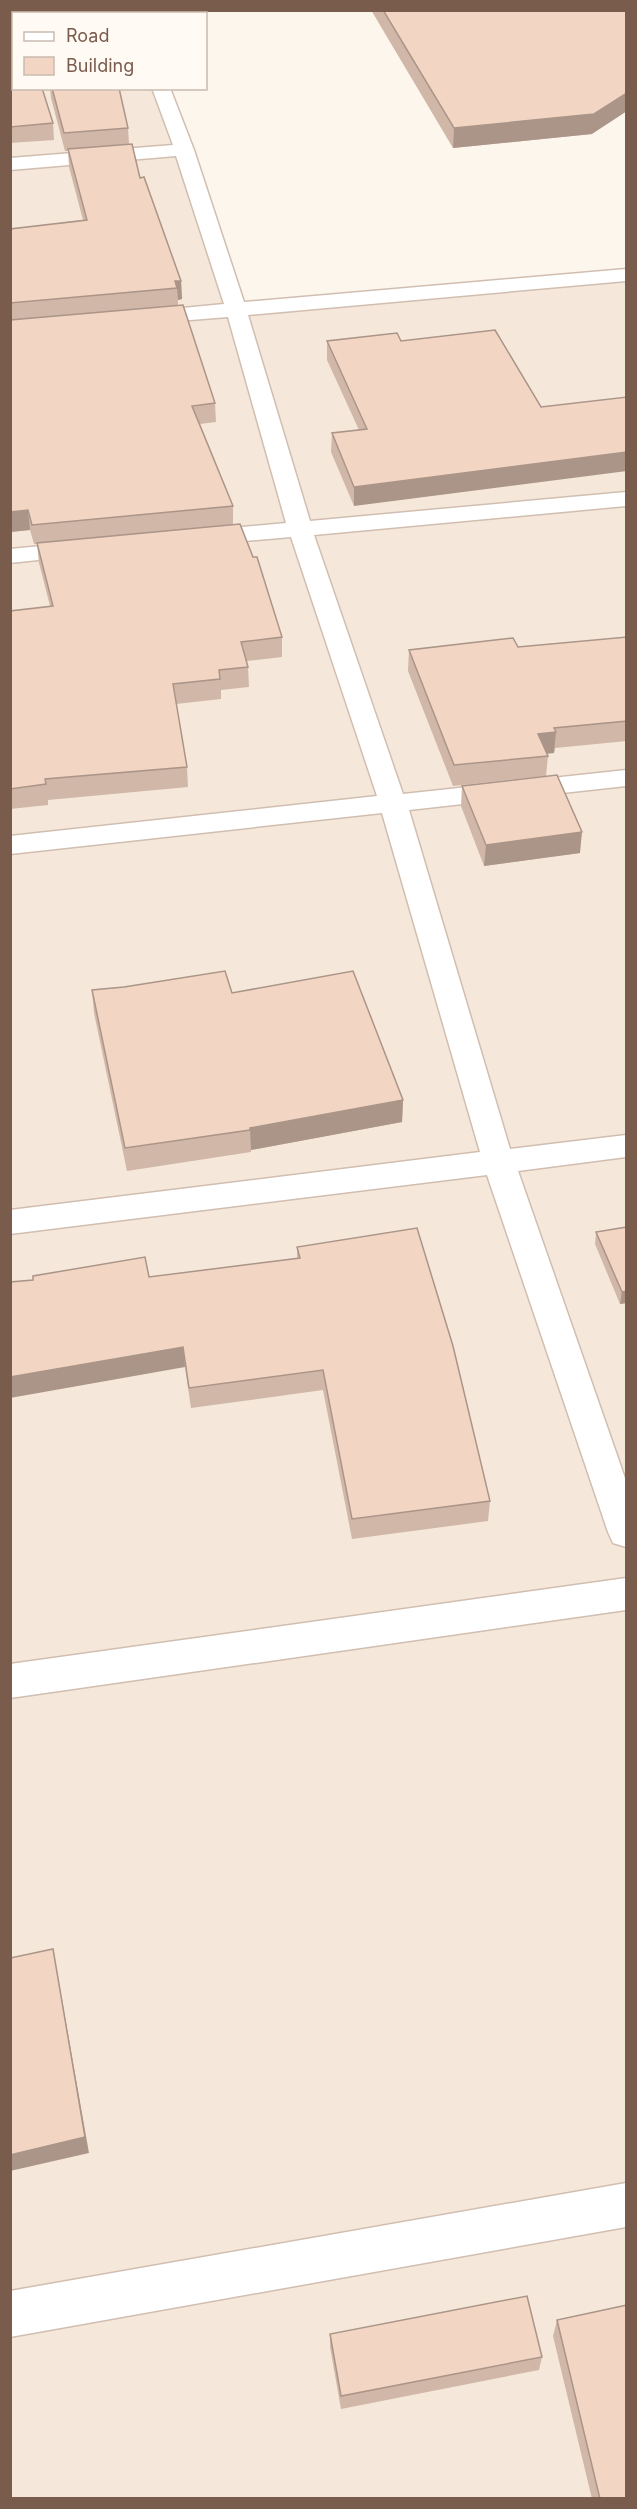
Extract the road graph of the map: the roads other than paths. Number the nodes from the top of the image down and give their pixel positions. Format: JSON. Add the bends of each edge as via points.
{"nodes":[{"id":1,"x":162,"y":90,"type":"edge"},
{"id":2,"x":184,"y":150,"type":"junction"},
{"id":3,"x":10,"y":164,"type":"edge"},
{"id":4,"x":627,"y":275,"type":"edge"},
{"id":5,"x":236,"y":309,"type":"junction"},
{"id":6,"x":117,"y":321,"type":"edge"},
{"id":7,"x":627,"y":499,"type":"edge"},
{"id":8,"x":300,"y":528,"type":"junction"},
{"id":9,"x":172,"y":540,"type":"edge"},
{"id":10,"x":103,"y":547,"type":"edge"},
{"id":11,"x":10,"y":556,"type":"edge"},
{"id":12,"x":627,"y":778,"type":"edge"},
{"id":13,"x":393,"y":804,"type":"junction"},
{"id":14,"x":10,"y":845,"type":"edge"},
{"id":15,"x":627,"y":1146,"type":"edge"},
{"id":16,"x":498,"y":1160,"type":"junction"},
{"id":17,"x":10,"y":1222,"type":"edge"},
{"id":18,"x":627,"y":1532,"type":"edge"},
{"id":19,"x":627,"y":1594,"type":"edge"},
{"id":20,"x":10,"y":1681,"type":"edge"},
{"id":21,"x":627,"y":2205,"type":"edge"},
{"id":22,"x":10,"y":2314,"type":"edge"}],
"edges":[{"from":1,"to":2,"type":"street"},
{"from":2,"to":3,"type":"street"},
{"from":2,"to":5,"type":"street"},
{"from":4,"to":5,"type":"street"},
{"from":5,"to":6,"type":"street"},
{"from":5,"to":8,"type":"street"},
{"from":7,"to":8,"type":"street"},
{"from":8,"to":9,"type":"street"},
{"from":8,"to":13,"type":"street"},
{"from":10,"to":11,"type":"street"},
{"from":12,"to":13,"type":"street"},
{"from":13,"to":14,"type":"street"},
{"from":13,"to":16,"type":"street"},
{"from":15,"to":16,"type":"street"},
{"from":16,"to":17,"type":"street"},
{"from":16,"to":18,"type":"street"},
{"from":19,"to":20,"type":"street"},
{"from":21,"to":22,"type":"street"}]}
